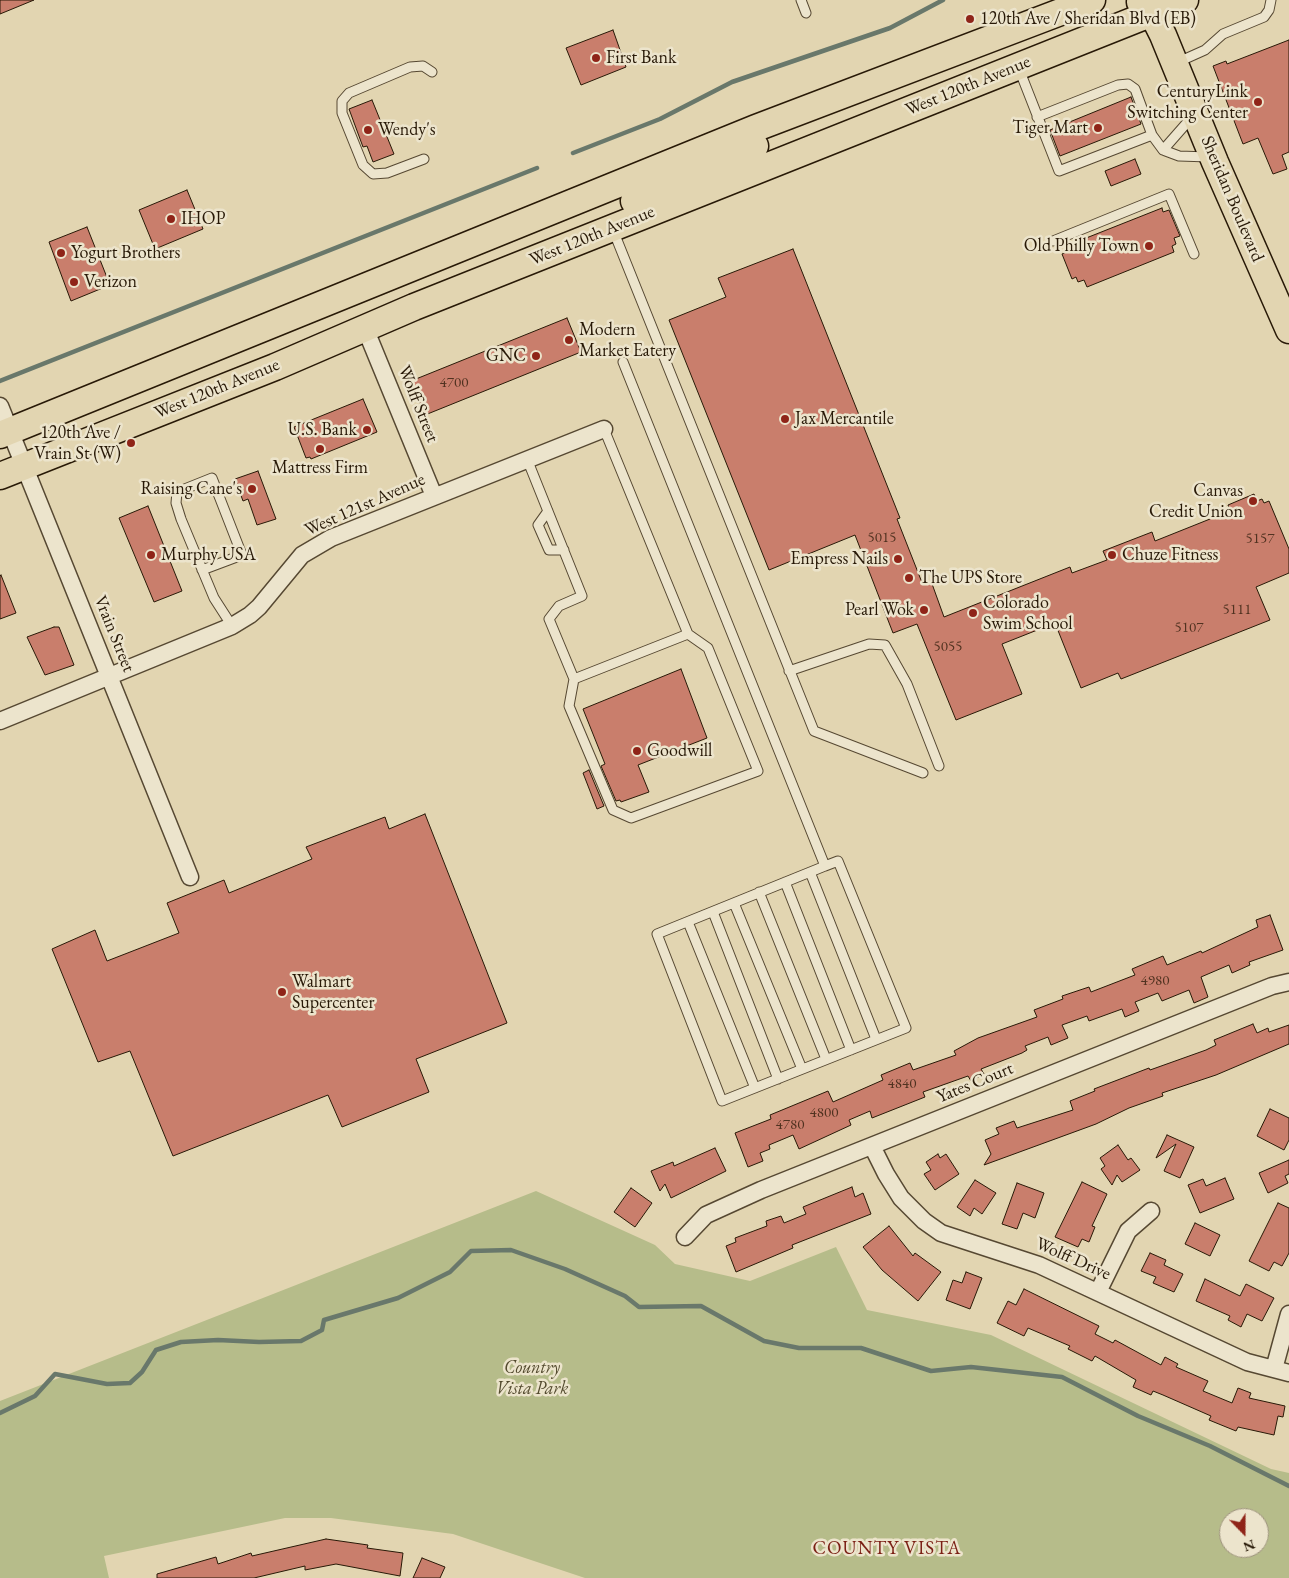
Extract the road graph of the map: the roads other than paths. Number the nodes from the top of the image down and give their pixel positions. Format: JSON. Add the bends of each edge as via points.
{"nodes":[{"id":1,"x":801,"y":0,"type":"edge"},
{"id":2,"x":1055,"y":0,"type":"edge"},
{"id":3,"x":1092,"y":0,"type":"edge"},
{"id":4,"x":1185,"y":0,"type":"edge"},
{"id":5,"x":1271,"y":0,"type":"edge"},
{"id":6,"x":1147,"y":4,"type":"edge"},
{"id":7,"x":806,"y":13,"type":"dead end"},
{"id":8,"x":1018,"y":29,"type":"junction"},
{"id":9,"x":1175,"y":63,"type":"junction"},
{"id":10,"x":1017,"y":66,"type":"junction"},
{"id":11,"x":432,"y":72,"type":"dead end"},
{"id":12,"x":856,"y":89,"type":"junction"},
{"id":13,"x":1195,"y":113,"type":"junction"},
{"id":14,"x":1037,"y":117,"type":"junction"},
{"id":15,"x":1152,"y":135,"type":"junction"},
{"id":16,"x":1163,"y":150,"type":"junction"},
{"id":17,"x":1213,"y":157,"type":"junction"},
{"id":18,"x":424,"y":159,"type":"dead end"},
{"id":19,"x":572,"y":203,"type":"junction"},
{"id":20,"x":612,"y":228,"type":"junction"},
{"id":21,"x":1053,"y":241,"type":"dead end"},
{"id":22,"x":1194,"y":254,"type":"dead end"},
{"id":23,"x":368,"y":326,"type":"junction"},
{"id":24,"x":1289,"y":330,"type":"edge"},
{"id":25,"x":623,"y":362,"type":"dead end"},
{"id":26,"x":0,"y":406,"type":"edge"},
{"id":27,"x":604,"y":429,"type":"joint"},
{"id":28,"x":5,"y":433,"type":"edge"},
{"id":29,"x":527,"y":459,"type":"junction"},
{"id":30,"x":24,"y":466,"type":"junction"},
{"id":31,"x":0,"y":476,"type":"edge"},
{"id":32,"x":434,"y":496,"type":"junction"},
{"id":33,"x":548,"y":511,"type":"junction"},
{"id":34,"x":564,"y":550,"type":"junction"},
{"id":35,"x":202,"y":570,"type":"junction"},
{"id":36,"x":232,"y":626,"type":"junction"},
{"id":37,"x":688,"y":634,"type":"junction"},
{"id":38,"x":790,"y":671,"type":"junction"},
{"id":39,"x":109,"y":677,"type":"junction"},
{"id":40,"x":574,"y":679,"type":"junction"},
{"id":41,"x":0,"y":721,"type":"edge"},
{"id":42,"x":939,"y":766,"type":"dead end"},
{"id":43,"x":924,"y":773,"type":"dead end"},
{"id":44,"x":825,"y":866,"type":"junction"},
{"id":45,"x":810,"y":872,"type":"junction"},
{"id":46,"x":190,"y":877,"type":"dead end"},
{"id":47,"x":785,"y":882,"type":"junction"},
{"id":48,"x":759,"y":892,"type":"junction"},
{"id":49,"x":734,"y":903,"type":"junction"},
{"id":50,"x":712,"y":912,"type":"junction"},
{"id":51,"x":688,"y":922,"type":"junction"},
{"id":52,"x":1289,"y":982,"type":"edge"},
{"id":53,"x":876,"y":1040,"type":"junction"},
{"id":54,"x":851,"y":1050,"type":"junction"},
{"id":55,"x":826,"y":1060,"type":"junction"},
{"id":56,"x":802,"y":1069,"type":"junction"},
{"id":57,"x":778,"y":1079,"type":"junction"},
{"id":58,"x":755,"y":1088,"type":"junction"},
{"id":59,"x":872,"y":1146,"type":"junction"},
{"id":60,"x":1151,"y":1211,"type":"dead end"},
{"id":61,"x":686,"y":1238,"type":"dead end"},
{"id":62,"x":1098,"y":1292,"type":"junction"},
{"id":63,"x":1289,"y":1314,"type":"edge"},
{"id":64,"x":1282,"y":1371,"type":"edge"}],
"edges":[{"from":1,"to":7,"type":"lane"},
{"from":2,"to":8,"type":"main road"},
{"from":3,"to":8,"type":"main road","name":"West 120th Avenue"},
{"from":4,"to":6,"type":"main road","name":"West 120th Avenue"},
{"from":5,"to":9,"type":"lane","via":[[1264,17],[1223,34],[1206,50]]},
{"from":6,"to":9,"type":"main road","name":"Sheridan Boulevard"},
{"from":6,"to":10,"type":"main road","name":"West 120th Avenue"},
{"from":8,"to":12,"type":"main road","name":"West 120th Avenue"},
{"from":9,"to":13,"type":"main road","name":"Sheridan Boulevard"},
{"from":10,"to":14,"type":"lane"},
{"from":10,"to":20,"type":"main road","name":"West 120th Avenue"},
{"from":11,"to":18,"type":"lane","via":[[423,66],[410,67],[350,93],[342,101],[342,113],[363,165],[373,174],[387,173]]},
{"from":12,"to":19,"type":"main road","name":"West 120th Avenue"},
{"from":12,"to":20,"type":"main road","via":[[793,129],[622,206]]},
{"from":13,"to":16,"type":"lane"},
{"from":13,"to":17,"type":"main road","name":"Sheridan Boulevard"},
{"from":14,"to":15,"type":"lane","via":[[1128,84],[1135,89]]},
{"from":14,"to":15,"type":"lane","via":[[1060,172]]},
{"from":15,"to":16,"type":"lane"},
{"from":16,"to":17,"type":"lane","via":[[1178,156]]},
{"from":17,"to":24,"type":"main road","name":"Sheridan Boulevard"},
{"from":19,"to":23,"type":"main road","via":[[571,225],[559,238],[394,304]]},
{"from":19,"to":28,"type":"main road","name":"West 120th Avenue"},
{"from":20,"to":23,"type":"main road","name":"West 120th Avenue"},
{"from":20,"to":38,"type":"lane"},
{"from":21,"to":22,"type":"lane","via":[[1169,194]]},
{"from":23,"to":30,"type":"main road","name":"West 120th Avenue","via":[[275,367]]},
{"from":23,"to":32,"type":"street","name":"Wolff Street"},
{"from":25,"to":44,"type":"lane"},
{"from":26,"to":28,"type":"street","name":"Vrain Street"},
{"from":27,"to":29,"type":"street","name":"West 121st Avenue"},
{"from":27,"to":37,"type":"lane"},
{"from":28,"to":30,"type":"street","name":"Vrain Street"},
{"from":29,"to":32,"type":"street","name":"West 121st Avenue"},
{"from":29,"to":33,"type":"lane"},
{"from":30,"to":31,"type":"main road","name":"West 120th Avenue"},
{"from":30,"to":39,"type":"street","name":"Vrain Street"},
{"from":32,"to":36,"type":"street","name":"West 121st Avenue","via":[[313,547],[293,564],[260,607]]},
{"from":33,"to":34,"type":"lane"},
{"from":33,"to":34,"type":"lane","via":[[538,525],[549,550]]},
{"from":34,"to":40,"type":"lane","via":[[582,596],[559,606],[549,619]]},
{"from":35,"to":35,"type":"lane","via":[[181,519],[176,503],[177,492],[212,478],[242,555]]},
{"from":35,"to":36,"type":"lane","via":[[214,598]]},
{"from":36,"to":39,"type":"street","name":"West 121st Avenue"},
{"from":37,"to":40,"type":"lane"},
{"from":37,"to":40,"type":"lane","via":[[708,648],[758,771],[631,818],[613,810],[569,706]]},
{"from":38,"to":42,"type":"lane","via":[[869,644],[884,645],[907,684]]},
{"from":38,"to":43,"type":"lane","via":[[814,731]]},
{"from":39,"to":41,"type":"street","name":"West 121st Avenue"},
{"from":39,"to":46,"type":"street","name":"Vrain Street"},
{"from":44,"to":45,"type":"lane"},
{"from":44,"to":53,"type":"lane","via":[[838,861],[906,1028]]},
{"from":45,"to":47,"type":"lane"},
{"from":45,"to":53,"type":"lane"},
{"from":47,"to":48,"type":"lane"},
{"from":47,"to":54,"type":"lane"},
{"from":48,"to":49,"type":"lane"},
{"from":48,"to":55,"type":"lane"},
{"from":49,"to":50,"type":"lane"},
{"from":49,"to":56,"type":"lane"},
{"from":50,"to":51,"type":"lane"},
{"from":50,"to":57,"type":"lane"},
{"from":51,"to":58,"type":"lane"},
{"from":51,"to":58,"type":"lane","via":[[657,934],[722,1101]]},
{"from":52,"to":59,"type":"street","name":"Yates Court"},
{"from":53,"to":54,"type":"lane"},
{"from":54,"to":55,"type":"lane"},
{"from":55,"to":56,"type":"lane"},
{"from":56,"to":57,"type":"lane"},
{"from":57,"to":58,"type":"lane"},
{"from":59,"to":61,"type":"street","name":"Yates Court","via":[[706,1215]]},
{"from":59,"to":62,"type":"street","name":"Wolff Drive","via":[[901,1198],[930,1225],[956,1239],[1010,1254]]},
{"from":60,"to":62,"type":"street","via":[[1128,1231]]},
{"from":62,"to":64,"type":"street","name":"Wolff Drive","via":[[1247,1362]]},
{"from":63,"to":64,"type":"street"}]}
